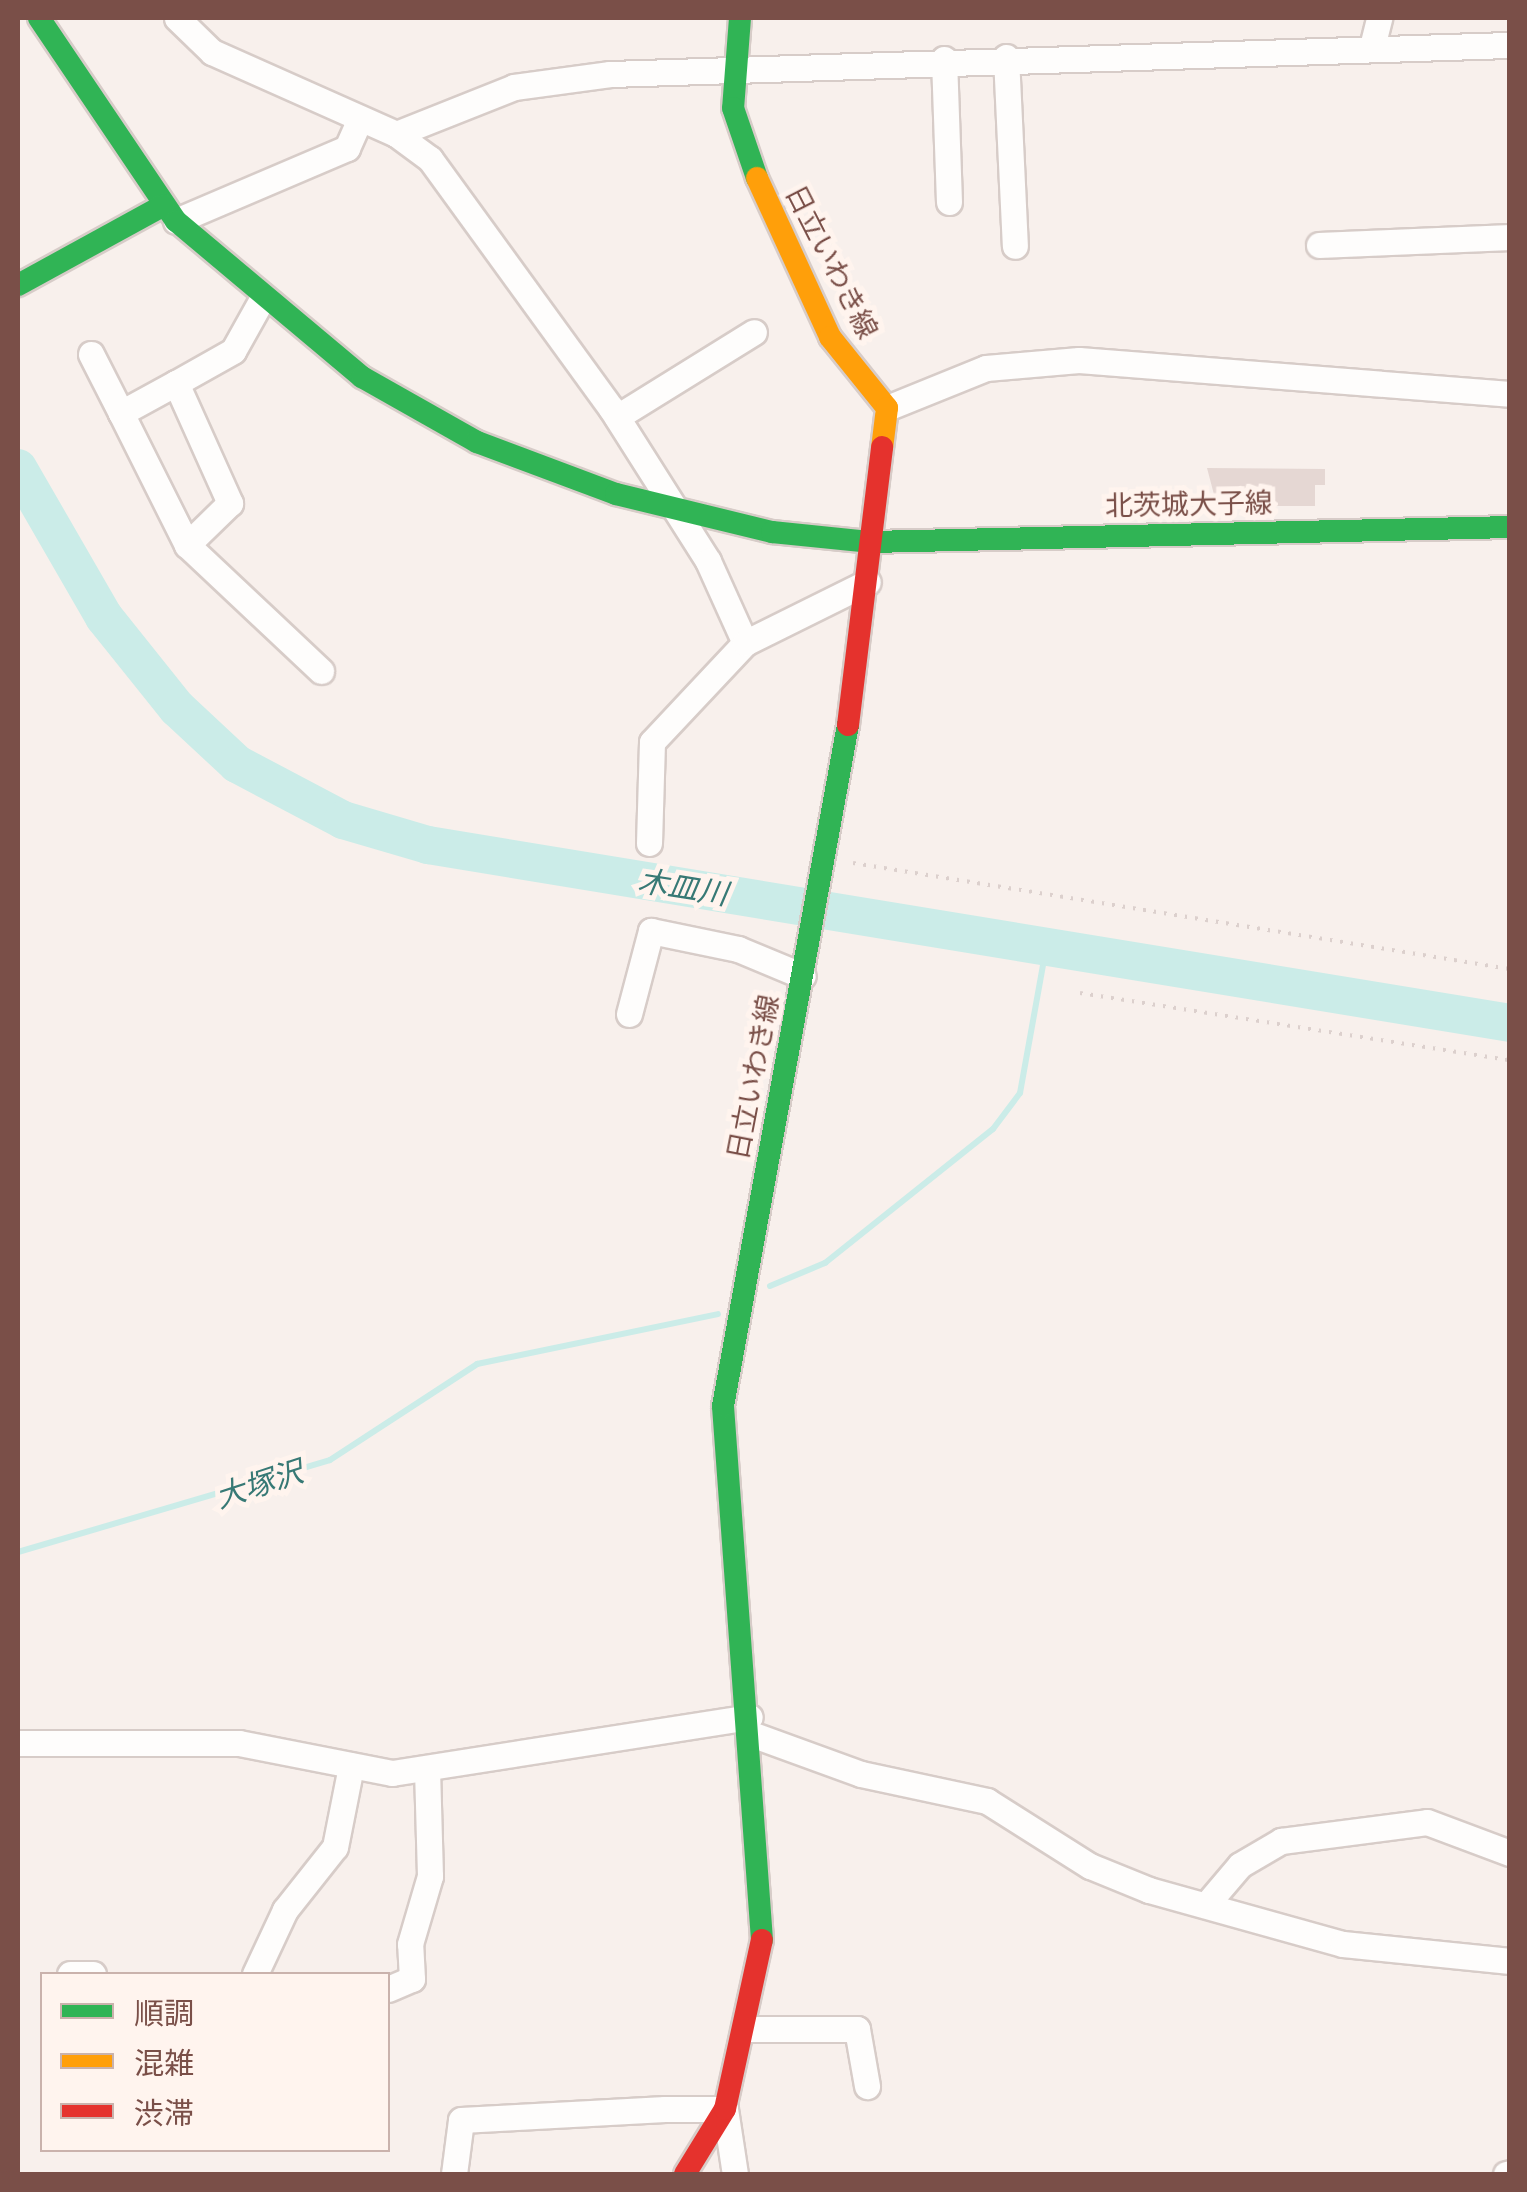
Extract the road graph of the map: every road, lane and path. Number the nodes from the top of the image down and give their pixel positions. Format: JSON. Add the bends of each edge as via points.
{"nodes":[{"id":1,"x":38,"y":18,"type":"edge"},
{"id":2,"x":177,"y":18,"type":"edge"},
{"id":3,"x":740,"y":18,"type":"edge"},
{"id":4,"x":1373,"y":26,"type":"edge"},
{"id":5,"x":1510,"y":45,"type":"edge"},
{"id":6,"x":1006,"y":58,"type":"junction"},
{"id":7,"x":944,"y":59,"type":"junction"},
{"id":8,"x":729,"y":65,"type":"junction"},
{"id":9,"x":360,"y":118,"type":"junction"},
{"id":10,"x":396,"y":134,"type":"junction"},
{"id":11,"x":949,"y":202,"type":"dead end"},
{"id":12,"x":170,"y":213,"type":"junction"},
{"id":13,"x":1510,"y":238,"type":"edge"},
{"id":14,"x":1320,"y":245,"type":"dead end"},
{"id":15,"x":1015,"y":246,"type":"dead end"},
{"id":16,"x":18,"y":285,"type":"edge"},
{"id":17,"x":261,"y":301,"type":"junction"},
{"id":18,"x":754,"y":332,"type":"dead end"},
{"id":19,"x":91,"y":354,"type":"dead end"},
{"id":20,"x":176,"y":383,"type":"junction"},
{"id":21,"x":1510,"y":394,"type":"edge"},
{"id":22,"x":887,"y":408,"type":"junction"},
{"id":23,"x":121,"y":413,"type":"junction"},
{"id":24,"x":617,"y":418,"type":"junction"},
{"id":25,"x":675,"y":510,"type":"junction"},
{"id":26,"x":1510,"y":528,"type":"edge"},
{"id":27,"x":871,"y":542,"type":"junction"},
{"id":28,"x":187,"y":545,"type":"junction"},
{"id":29,"x":868,"y":582,"type":"junction"},
{"id":30,"x":746,"y":643,"type":"junction"},
{"id":31,"x":320,"y":671,"type":"dead end"},
{"id":32,"x":649,"y":843,"type":"dead end"},
{"id":33,"x":824,"y":866,"type":"junction"},
{"id":34,"x":806,"y":963,"type":"junction"},
{"id":35,"x":1510,"y":969,"type":"edge"},
{"id":36,"x":1080,"y":993,"type":"dead end"},
{"id":37,"x":629,"y":1014,"type":"dead end"},
{"id":38,"x":1510,"y":1060,"type":"edge"},
{"id":39,"x":751,"y":1725,"type":"junction"},
{"id":40,"x":18,"y":1743,"type":"edge"},
{"id":41,"x":351,"y":1766,"type":"junction"},
{"id":42,"x":427,"y":1769,"type":"junction"},
{"id":43,"x":1510,"y":1853,"type":"edge"},
{"id":44,"x":1206,"y":1904,"type":"junction"},
{"id":45,"x":1510,"y":1960,"type":"edge"},
{"id":46,"x":256,"y":1972,"type":"edge"},
{"id":47,"x":390,"y":1989,"type":"edge"},
{"id":48,"x":751,"y":2029,"type":"junction"},
{"id":49,"x":867,"y":2086,"type":"dead end"},
{"id":50,"x":725,"y":2110,"type":"junction"},
{"id":51,"x":454,"y":2174,"type":"edge"},
{"id":52,"x":685,"y":2174,"type":"edge"},
{"id":53,"x":735,"y":2174,"type":"edge"}],
"edges":[{"from":1,"to":12,"type":"main road","name":"北茨城大子線"},
{"from":2,"to":9,"type":"street","via":[[212,52]]},
{"from":3,"to":8,"type":"main road","name":"日立いわき線"},
{"from":4,"to":5,"type":"street"},
{"from":4,"to":6,"type":"street"},
{"from":6,"to":7,"type":"street"},
{"from":6,"to":15,"type":"street"},
{"from":7,"to":8,"type":"street"},
{"from":7,"to":11,"type":"street"},
{"from":8,"to":10,"type":"street","via":[[514,86]]},
{"from":8,"to":22,"type":"main road","name":"日立いわき線","via":[[741,136],[794,261],[830,337]]},
{"from":9,"to":10,"type":"street"},
{"from":9,"to":12,"type":"street","via":[[347,148]]},
{"from":10,"to":24,"type":"street","via":[[430,159]]},
{"from":12,"to":16,"type":"main road"},
{"from":12,"to":17,"type":"main road","name":"北茨城大子線"},
{"from":13,"to":14,"type":"street"},
{"from":17,"to":20,"type":"street","via":[[232,351]]},
{"from":17,"to":25,"type":"main road","name":"北茨城大子線","via":[[447,427]]},
{"from":18,"to":24,"type":"street"},
{"from":19,"to":23,"type":"street"},
{"from":20,"to":23,"type":"street"},
{"from":20,"to":28,"type":"street","via":[[230,503]]},
{"from":21,"to":22,"type":"street","via":[[1079,360],[986,368]]},
{"from":22,"to":27,"type":"main road","name":"日立いわき線"},
{"from":23,"to":28,"type":"street"},
{"from":24,"to":25,"type":"street"},
{"from":25,"to":27,"type":"main road","name":"北茨城大子線"},
{"from":25,"to":30,"type":"street"},
{"from":26,"to":27,"type":"main road","name":"北茨城大子線"},
{"from":27,"to":29,"type":"main road","name":"日立いわき線"},
{"from":28,"to":31,"type":"street"},
{"from":29,"to":30,"type":"street"},
{"from":29,"to":33,"type":"main road","name":"日立いわき線"},
{"from":30,"to":32,"type":"street","via":[[652,742]]},
{"from":33,"to":34,"type":"main road","name":"日立いわき線"},
{"from":33,"to":35,"type":"path"},
{"from":34,"to":37,"type":"street","via":[[651,931]]},
{"from":34,"to":39,"type":"main road","name":"日立いわき線","via":[[722,1406]]},
{"from":36,"to":38,"type":"path"},
{"from":39,"to":42,"type":"street"},
{"from":39,"to":44,"type":"street","via":[[862,1774],[986,1800],[1090,1866]]},
{"from":39,"to":48,"type":"main road","name":"日立いわき線","via":[[764,1916]]},
{"from":40,"to":41,"type":"street","via":[[238,1743]]},
{"from":41,"to":42,"type":"street"},
{"from":41,"to":46,"type":"street","via":[[335,1847],[285,1910]]},
{"from":42,"to":47,"type":"street","via":[[430,1876],[410,1944],[412,1980]]},
{"from":43,"to":44,"type":"street","via":[[1426,1822],[1280,1842],[1240,1866]]},
{"from":44,"to":45,"type":"street","via":[[1343,1944]]},
{"from":48,"to":49,"type":"street","via":[[857,2029]]},
{"from":48,"to":50,"type":"main road","name":"日立いわき線"},
{"from":50,"to":51,"type":"street","via":[[461,2120]]},
{"from":50,"to":52,"type":"main road","name":"日立いわき線"},
{"from":50,"to":53,"type":"street"}]}
